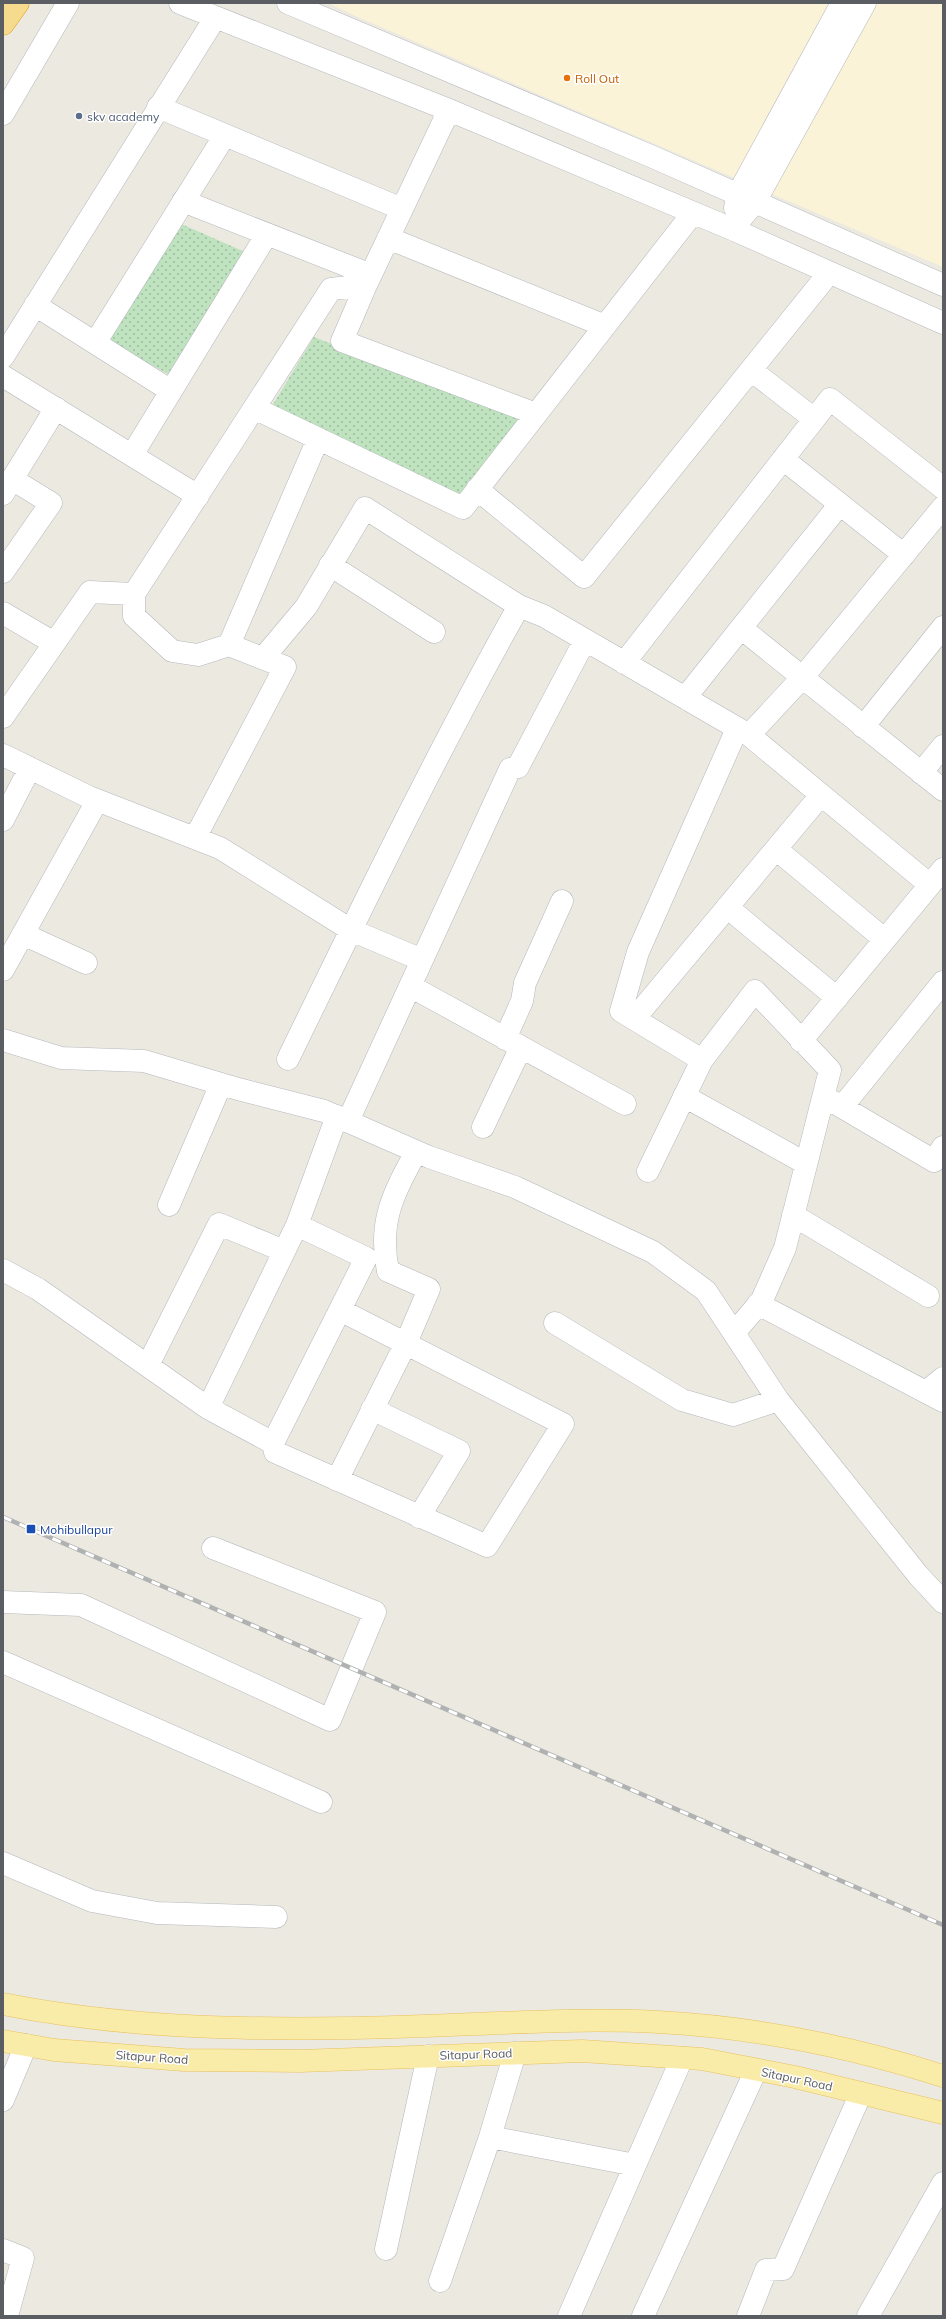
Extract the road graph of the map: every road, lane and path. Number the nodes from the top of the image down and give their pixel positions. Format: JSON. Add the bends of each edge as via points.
{"nodes":[{"id":1,"x":18,"y":3,"type":"edge"},
{"id":2,"x":68,"y":3,"type":"edge"},
{"id":3,"x":180,"y":3,"type":"edge"},
{"id":4,"x":288,"y":3,"type":"edge"},
{"id":5,"x":842,"y":3,"type":"edge"},
{"id":6,"x":865,"y":3,"type":"edge"},
{"id":7,"x":215,"y":18,"type":"junction"},
{"id":8,"x":3,"y":24,"type":"edge"},
{"id":9,"x":158,"y":107,"type":"junction"},
{"id":10,"x":449,"y":110,"type":"junction"},
{"id":11,"x":3,"y":114,"type":"edge"},
{"id":12,"x":225,"y":135,"type":"junction"},
{"id":13,"x":746,"y":198,"type":"junction"},
{"id":14,"x":184,"y":201,"type":"junction"},
{"id":15,"x":402,"y":209,"type":"junction"},
{"id":16,"x":693,"y":213,"type":"junction"},
{"id":17,"x":732,"y":229,"type":"junction"},
{"id":18,"x":267,"y":234,"type":"junction"},
{"id":19,"x":388,"y":238,"type":"junction"},
{"id":20,"x":829,"y":273,"type":"junction"},
{"id":21,"x":368,"y":280,"type":"junction"},
{"id":22,"x":943,"y":285,"type":"edge"},
{"id":23,"x":35,"y":306,"type":"junction"},
{"id":24,"x":943,"y":323,"type":"edge"},
{"id":25,"x":605,"y":326,"type":"junction"},
{"id":26,"x":95,"y":343,"type":"junction"},
{"id":27,"x":3,"y":357,"type":"edge"},
{"id":28,"x":751,"y":370,"type":"junction"},
{"id":29,"x":3,"y":376,"type":"edge"},
{"id":30,"x":170,"y":391,"type":"junction"},
{"id":31,"x":56,"y":408,"type":"junction"},
{"id":32,"x":254,"y":408,"type":"junction"},
{"id":33,"x":536,"y":414,"type":"junction"},
{"id":34,"x":814,"y":419,"type":"junction"},
{"id":35,"x":318,"y":439,"type":"junction"},
{"id":36,"x":132,"y":455,"type":"junction"},
{"id":37,"x":783,"y":459,"type":"junction"},
{"id":38,"x":8,"y":486,"type":"edge"},
{"id":39,"x":943,"y":488,"type":"edge"},
{"id":40,"x":477,"y":490,"type":"junction"},
{"id":41,"x":198,"y":496,"type":"junction"},
{"id":42,"x":840,"y":504,"type":"junction"},
{"id":43,"x":943,"y":507,"type":"edge"},
{"id":44,"x":904,"y":555,"type":"junction"},
{"id":45,"x":330,"y":565,"type":"junction"},
{"id":46,"x":3,"y":572,"type":"edge"},
{"id":47,"x":134,"y":594,"type":"junction"},
{"id":48,"x":519,"y":606,"type":"junction"},
{"id":49,"x":3,"y":613,"type":"edge"},
{"id":50,"x":943,"y":627,"type":"edge"},
{"id":51,"x":741,"y":628,"type":"junction"},
{"id":52,"x":434,"y":632,"type":"dead end"},
{"id":53,"x":585,"y":640,"type":"junction"},
{"id":54,"x":54,"y":643,"type":"junction"},
{"id":55,"x":229,"y":645,"type":"junction"},
{"id":56,"x":264,"y":657,"type":"junction"},
{"id":57,"x":624,"y":663,"type":"junction"},
{"id":58,"x":802,"y":678,"type":"junction"},
{"id":59,"x":685,"y":698,"type":"junction"},
{"id":60,"x":6,"y":706,"type":"edge"},
{"id":61,"x":863,"y":727,"type":"junction"},
{"id":62,"x":743,"y":732,"type":"junction"},
{"id":63,"x":943,"y":746,"type":"edge"},
{"id":64,"x":3,"y":755,"type":"edge"},
{"id":65,"x":30,"y":768,"type":"junction"},
{"id":66,"x":921,"y":773,"type":"junction"},
{"id":67,"x":943,"y":790,"type":"edge"},
{"id":68,"x":821,"y":795,"type":"junction"},
{"id":69,"x":97,"y":801,"type":"junction"},
{"id":70,"x":3,"y":820,"type":"edge"},
{"id":71,"x":195,"y":838,"type":"junction"},
{"id":72,"x":776,"y":849,"type":"junction"},
{"id":73,"x":936,"y":877,"type":"edge"},
{"id":74,"x":562,"y":901,"type":"dead end"},
{"id":75,"x":727,"y":907,"type":"junction"},
{"id":76,"x":351,"y":930,"type":"junction"},
{"id":77,"x":23,"y":934,"type":"junction"},
{"id":78,"x":884,"y":939,"type":"junction"},
{"id":79,"x":422,"y":960,"type":"junction"},
{"id":80,"x":86,"y":963,"type":"dead end"},
{"id":81,"x":3,"y":970,"type":"edge"},
{"id":82,"x":410,"y":986,"type":"junction"},
{"id":83,"x":940,"y":993,"type":"edge"},
{"id":84,"x":836,"y":998,"type":"junction"},
{"id":85,"x":634,"y":1019,"type":"junction"},
{"id":86,"x":3,"y":1040,"type":"edge"},
{"id":87,"x":801,"y":1041,"type":"junction"},
{"id":88,"x":513,"y":1043,"type":"junction"},
{"id":89,"x":288,"y":1059,"type":"dead end"},
{"id":90,"x":702,"y":1060,"type":"junction"},
{"id":91,"x":221,"y":1084,"type":"junction"},
{"id":92,"x":684,"y":1096,"type":"junction"},
{"id":93,"x":823,"y":1096,"type":"junction"},
{"id":94,"x":626,"y":1104,"type":"dead end"},
{"id":95,"x":842,"y":1107,"type":"junction"},
{"id":96,"x":342,"y":1119,"type":"junction"},
{"id":97,"x":483,"y":1127,"type":"dead end"},
{"id":98,"x":943,"y":1147,"type":"edge"},
{"id":99,"x":416,"y":1152,"type":"junction"},
{"id":100,"x":806,"y":1163,"type":"junction"},
{"id":101,"x":648,"y":1171,"type":"dead end"},
{"id":102,"x":169,"y":1205,"type":"dead end"},
{"id":103,"x":793,"y":1215,"type":"junction"},
{"id":104,"x":296,"y":1225,"type":"junction"},
{"id":105,"x":284,"y":1251,"type":"junction"},
{"id":106,"x":3,"y":1270,"type":"edge"},
{"id":107,"x":928,"y":1296,"type":"dead end"},
{"id":108,"x":758,"y":1304,"type":"junction"},
{"id":109,"x":340,"y":1310,"type":"junction"},
{"id":110,"x":555,"y":1323,"type":"dead end"},
{"id":111,"x":734,"y":1334,"type":"junction"},
{"id":112,"x":406,"y":1343,"type":"junction"},
{"id":113,"x":148,"y":1366,"type":"junction"},
{"id":114,"x":938,"y":1390,"type":"edge"},
{"id":115,"x":778,"y":1400,"type":"junction"},
{"id":116,"x":208,"y":1408,"type":"junction"},
{"id":117,"x":372,"y":1410,"type":"junction"},
{"id":118,"x":273,"y":1443,"type":"junction"},
{"id":119,"x":336,"y":1480,"type":"junction"},
{"id":120,"x":419,"y":1517,"type":"junction"},
{"id":121,"x":213,"y":1548,"type":"dead end"},
{"id":122,"x":3,"y":1602,"type":"edge"},
{"id":123,"x":943,"y":1602,"type":"edge"},
{"id":124,"x":3,"y":1662,"type":"edge"},
{"id":125,"x":321,"y":1802,"type":"dead end"},
{"id":126,"x":3,"y":1863,"type":"edge"},
{"id":127,"x":276,"y":1918,"type":"dead end"},
{"id":128,"x":3,"y":2004,"type":"edge"},
{"id":129,"x":3,"y":2041,"type":"edge"},
{"id":130,"x":26,"y":2045,"type":"junction"},
{"id":131,"x":514,"y":2053,"type":"junction"},
{"id":132,"x":428,"y":2056,"type":"junction"},
{"id":133,"x":682,"y":2058,"type":"junction"},
{"id":134,"x":756,"y":2070,"type":"junction"},
{"id":135,"x":943,"y":2076,"type":"edge"},
{"id":136,"x":861,"y":2093,"type":"junction"},
{"id":137,"x":3,"y":2100,"type":"edge"},
{"id":138,"x":943,"y":2113,"type":"edge"},
{"id":139,"x":490,"y":2137,"type":"junction"},
{"id":140,"x":635,"y":2165,"type":"junction"},
{"id":141,"x":943,"y":2183,"type":"edge"},
{"id":142,"x":386,"y":2249,"type":"dead end"},
{"id":143,"x":3,"y":2250,"type":"edge"},
{"id":144,"x":440,"y":2281,"type":"dead end"},
{"id":145,"x":7,"y":2316,"type":"edge"},
{"id":146,"x":570,"y":2316,"type":"edge"},
{"id":147,"x":643,"y":2316,"type":"edge"},
{"id":148,"x":748,"y":2316,"type":"edge"},
{"id":149,"x":868,"y":2316,"type":"edge"}],
"edges":[{"from":1,"to":8,"type":"highway"},
{"from":2,"to":11,"type":"street"},
{"from":3,"to":7,"type":"street"},
{"from":4,"to":13,"type":"street"},
{"from":5,"to":13,"type":"street"},
{"from":6,"to":13,"type":"street"},
{"from":7,"to":9,"type":"street"},
{"from":7,"to":10,"type":"street"},
{"from":9,"to":12,"type":"street"},
{"from":9,"to":23,"type":"street"},
{"from":10,"to":15,"type":"street"},
{"from":10,"to":16,"type":"street"},
{"from":12,"to":14,"type":"street"},
{"from":12,"to":15,"type":"street"},
{"from":13,"to":17,"type":"street"},
{"from":13,"to":22,"type":"street"},
{"from":14,"to":18,"type":"street"},
{"from":14,"to":26,"type":"street"},
{"from":15,"to":19,"type":"street"},
{"from":16,"to":17,"type":"street"},
{"from":16,"to":25,"type":"street"},
{"from":17,"to":20,"type":"street"},
{"from":18,"to":21,"type":"street"},
{"from":18,"to":30,"type":"street"},
{"from":19,"to":21,"type":"street"},
{"from":19,"to":25,"type":"street"},
{"from":20,"to":24,"type":"street"},
{"from":20,"to":28,"type":"street"},
{"from":21,"to":32,"type":"street","via":[[331,289]]},
{"from":21,"to":33,"type":"street","via":[[342,341]]},
{"from":23,"to":26,"type":"street"},
{"from":23,"to":27,"type":"street"},
{"from":25,"to":33,"type":"street"},
{"from":26,"to":30,"type":"street"},
{"from":28,"to":34,"type":"street"},
{"from":28,"to":40,"type":"street","via":[[584,577]]},
{"from":29,"to":31,"type":"street"},
{"from":30,"to":36,"type":"street"},
{"from":31,"to":36,"type":"street"},
{"from":31,"to":38,"type":"street"},
{"from":32,"to":35,"type":"street"},
{"from":32,"to":41,"type":"street"},
{"from":33,"to":40,"type":"street"},
{"from":34,"to":37,"type":"street"},
{"from":34,"to":39,"type":"street","via":[[830,399]]},
{"from":35,"to":40,"type":"street","via":[[463,508]]},
{"from":35,"to":55,"type":"street"},
{"from":36,"to":41,"type":"street"},
{"from":37,"to":42,"type":"street"},
{"from":37,"to":57,"type":"street"},
{"from":38,"to":46,"type":"street","via":[[51,503]]},
{"from":41,"to":47,"type":"street"},
{"from":42,"to":44,"type":"street"},
{"from":42,"to":51,"type":"street"},
{"from":43,"to":44,"type":"street"},
{"from":44,"to":58,"type":"street"},
{"from":45,"to":48,"type":"street","via":[[364,508]]},
{"from":45,"to":52,"type":"street"},
{"from":45,"to":56,"type":"street","via":[[306,607]]},
{"from":47,"to":54,"type":"street","via":[[90,592]]},
{"from":47,"to":55,"type":"street","via":[[134,616],[172,651],[198,655]]},
{"from":48,"to":53,"type":"street","via":[[544,616]]},
{"from":48,"to":76,"type":"street"},
{"from":49,"to":54,"type":"street"},
{"from":50,"to":61,"type":"street"},
{"from":51,"to":58,"type":"street"},
{"from":51,"to":59,"type":"street"},
{"from":53,"to":57,"type":"street"},
{"from":53,"to":79,"type":"street","via":[[518,767],[510,769]]},
{"from":54,"to":60,"type":"street"},
{"from":55,"to":56,"type":"street"},
{"from":56,"to":71,"type":"street","via":[[285,667]]},
{"from":57,"to":59,"type":"street"},
{"from":58,"to":61,"type":"street"},
{"from":58,"to":62,"type":"street"},
{"from":59,"to":62,"type":"street"},
{"from":61,"to":66,"type":"street"},
{"from":62,"to":68,"type":"street"},
{"from":62,"to":85,"type":"street","via":[[638,952],[621,1012]]},
{"from":63,"to":66,"type":"street"},
{"from":64,"to":65,"type":"street"},
{"from":65,"to":69,"type":"street"},
{"from":65,"to":70,"type":"street"},
{"from":66,"to":67,"type":"street"},
{"from":68,"to":72,"type":"street"},
{"from":68,"to":73,"type":"street"},
{"from":69,"to":71,"type":"street"},
{"from":69,"to":77,"type":"street"},
{"from":71,"to":76,"type":"street","via":[[220,848]]},
{"from":72,"to":75,"type":"street"},
{"from":72,"to":78,"type":"street"},
{"from":73,"to":78,"type":"street"},
{"from":74,"to":88,"type":"street","via":[[525,983]]},
{"from":75,"to":84,"type":"street"},
{"from":75,"to":85,"type":"street"},
{"from":76,"to":79,"type":"street"},
{"from":76,"to":89,"type":"street"},
{"from":77,"to":80,"type":"street"},
{"from":77,"to":81,"type":"street"},
{"from":78,"to":84,"type":"street"},
{"from":79,"to":82,"type":"street"},
{"from":82,"to":88,"type":"street"},
{"from":82,"to":96,"type":"street"},
{"from":83,"to":95,"type":"street"},
{"from":84,"to":87,"type":"street"},
{"from":85,"to":90,"type":"street"},
{"from":86,"to":91,"type":"street","via":[[61,1058],[144,1061]]},
{"from":87,"to":90,"type":"street","via":[[755,991]]},
{"from":87,"to":93,"type":"street","via":[[830,1070]]},
{"from":88,"to":94,"type":"street"},
{"from":88,"to":97,"type":"street"},
{"from":90,"to":92,"type":"street"},
{"from":91,"to":96,"type":"street","via":[[324,1111]]},
{"from":91,"to":102,"type":"street"},
{"from":92,"to":100,"type":"street"},
{"from":92,"to":101,"type":"street"},
{"from":93,"to":95,"type":"street"},
{"from":93,"to":100,"type":"street"},
{"from":95,"to":98,"type":"street","via":[[934,1161]]},
{"from":96,"to":99,"type":"street"},
{"from":96,"to":104,"type":"street"},
{"from":99,"to":111,"type":"street","via":[[516,1187],[653,1252],[706,1291]]},
{"from":99,"to":112,"type":"street","via":[[400,1182],[386,1218],[383,1248],[388,1271],[429,1289]]},
{"from":100,"to":103,"type":"street"},
{"from":103,"to":107,"type":"street"},
{"from":103,"to":108,"type":"street","via":[[785,1248]]},
{"from":104,"to":105,"type":"street"},
{"from":104,"to":109,"type":"street","via":[[366,1258]]},
{"from":105,"to":113,"type":"street","via":[[219,1224]]},
{"from":105,"to":116,"type":"street"},
{"from":106,"to":113,"type":"street","via":[[38,1289]]},
{"from":108,"to":111,"type":"street"},
{"from":108,"to":114,"type":"street"},
{"from":109,"to":112,"type":"street"},
{"from":109,"to":118,"type":"street"},
{"from":110,"to":115,"type":"street","via":[[682,1400],[733,1415]]},
{"from":111,"to":115,"type":"street"},
{"from":112,"to":117,"type":"street"},
{"from":112,"to":120,"type":"street","via":[[563,1424],[487,1546]]},
{"from":113,"to":116,"type":"street"},
{"from":115,"to":123,"type":"street","via":[[918,1575]]},
{"from":116,"to":118,"type":"street"},
{"from":117,"to":119,"type":"street"},
{"from":117,"to":120,"type":"street","via":[[459,1451]]},
{"from":118,"to":119,"type":"street","via":[[275,1452]]},
{"from":119,"to":120,"type":"street"},
{"from":121,"to":122,"type":"street","via":[[375,1612],[330,1720],[81,1605]]},
{"from":124,"to":125,"type":"street"},
{"from":126,"to":127,"type":"street","via":[[92,1901],[158,1913]]},
{"from":128,"to":135,"type":"main road","via":[[33,2010],[190,2028],[354,2028],[546,2021],[659,2022],[774,2034]]},
{"from":129,"to":130,"type":"main road","name":"Sitapur Road"},
{"from":130,"to":132,"type":"main road","name":"Sitapur Road","via":[[54,2050],[184,2060],[300,2061]]},
{"from":130,"to":137,"type":"street"},
{"from":131,"to":132,"type":"main road","name":"Sitapur Road"},
{"from":131,"to":133,"type":"main road","name":"Sitapur Road","via":[[582,2051]]},
{"from":131,"to":139,"type":"street"},
{"from":132,"to":142,"type":"street"},
{"from":133,"to":134,"type":"main road","name":"Sitapur Road","via":[[702,2059]]},
{"from":133,"to":140,"type":"street"},
{"from":134,"to":136,"type":"main road","name":"Sitapur Road"},
{"from":134,"to":147,"type":"street"},
{"from":136,"to":138,"type":"main road","name":"Sitapur Road"},
{"from":136,"to":148,"type":"street","via":[[783,2269],[766,2270]]},
{"from":139,"to":140,"type":"street"},
{"from":139,"to":144,"type":"street"},
{"from":140,"to":146,"type":"street"},
{"from":141,"to":149,"type":"street"},
{"from":143,"to":145,"type":"street","via":[[23,2258]]}]}
